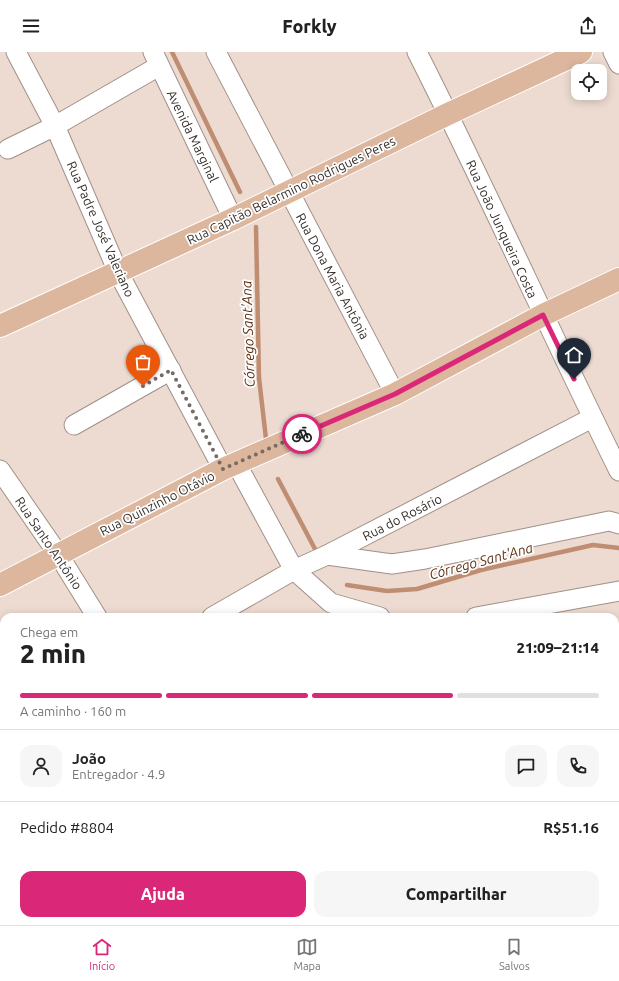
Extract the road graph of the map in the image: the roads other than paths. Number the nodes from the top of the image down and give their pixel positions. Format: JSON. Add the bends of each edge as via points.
{"nodes":[{"id":1,"x":16,"y":52,"type":"edge"},
{"id":2,"x":216,"y":52,"type":"edge"},
{"id":3,"x":417,"y":52,"type":"edge"},
{"id":4,"x":581,"y":52,"type":"edge"},
{"id":5,"x":613,"y":52,"type":"edge"},
{"id":6,"x":156,"y":59,"type":"edge"},
{"id":7,"x":619,"y":64,"type":"edge"},
{"id":8,"x":448,"y":114,"type":"junction"},
{"id":9,"x":55,"y":126,"type":"junction"},
{"id":10,"x":8,"y":149,"type":"dead end"},
{"id":11,"x":288,"y":191,"type":"junction"},
{"id":12,"x":233,"y":219,"type":"junction"},
{"id":13,"x":118,"y":272,"type":"junction"},
{"id":14,"x":619,"y":279,"type":"edge"},
{"id":15,"x":543,"y":315,"type":"junction"},
{"id":16,"x":0,"y":326,"type":"edge"},
{"id":17,"x":171,"y":370,"type":"junction"},
{"id":18,"x":395,"y":394,"type":"junction"},
{"id":19,"x":592,"y":418,"type":"junction"},
{"id":20,"x":74,"y":425,"type":"dead end"},
{"id":21,"x":229,"y":466,"type":"junction"},
{"id":22,"x":0,"y":470,"type":"edge"},
{"id":23,"x":619,"y":471,"type":"edge"},
{"id":24,"x":616,"y":520,"type":"edge"},
{"id":25,"x":58,"y":554,"type":"junction"},
{"id":26,"x":327,"y":555,"type":"junction"},
{"id":27,"x":294,"y":570,"type":"junction"},
{"id":28,"x":0,"y":585,"type":"edge"},
{"id":29,"x":619,"y":591,"type":"edge"},
{"id":30,"x":95,"y":613,"type":"edge"},
{"id":31,"x":219,"y":613,"type":"edge"},
{"id":32,"x":366,"y":613,"type":"edge"},
{"id":33,"x":509,"y":613,"type":"edge"}],
"edges":[{"from":1,"to":9,"type":"street","name":"Rua Padre José Valeriano"},
{"from":2,"to":11,"type":"street","name":"Rua Dona Maria Antônia"},
{"from":3,"to":8,"type":"street","name":"Rua João Junqueira Costa"},
{"from":4,"to":8,"type":"main road","name":"Rua Capitão Belarmino Rodrigues Peres"},
{"from":5,"to":7,"type":"street"},
{"from":6,"to":9,"type":"street"},
{"from":6,"to":12,"type":"street","name":"Avenida Marginal"},
{"from":8,"to":11,"type":"main road","name":"Rua Capitão Belarmino Rodrigues Peres"},
{"from":8,"to":15,"type":"street","name":"Rua João Junqueira Costa"},
{"from":9,"to":10,"type":"street"},
{"from":9,"to":13,"type":"street","name":"Rua Padre José Valeriano"},
{"from":11,"to":12,"type":"main road","name":"Rua Capitão Belarmino Rodrigues Peres"},
{"from":11,"to":18,"type":"street","name":"Rua Dona Maria Antônia"},
{"from":12,"to":13,"type":"main road","name":"Rua Capitão Belarmino Rodrigues Peres"},
{"from":13,"to":16,"type":"main road","name":"Rua Capitão Belarmino Rodrigues Peres"},
{"from":13,"to":17,"type":"street","name":"Rua Padre José Valeriano"},
{"from":14,"to":15,"type":"main road","name":"Rua Quinzinho Otávio"},
{"from":15,"to":18,"type":"main road","name":"Rua Quinzinho Otávio"},
{"from":15,"to":19,"type":"street","name":"Rua João Junqueira Costa"},
{"from":17,"to":20,"type":"street"},
{"from":17,"to":21,"type":"street","name":"Rua Padre José Valeriano"},
{"from":18,"to":21,"type":"main road","name":"Rua Quinzinho Otávio"},
{"from":19,"to":23,"type":"street","name":"Rua João Junqueira Costa"},
{"from":19,"to":26,"type":"street","name":"Rua do Rosário"},
{"from":21,"to":25,"type":"main road","name":"Rua Quinzinho Otávio"},
{"from":21,"to":27,"type":"street","name":"Rua Padre José Valeriano"},
{"from":22,"to":25,"type":"street","name":"Rua Santo Antônio"},
{"from":24,"to":26,"type":"street","via":[[392,564]]},
{"from":25,"to":28,"type":"main road","name":"Rua Quinzinho Otávio"},
{"from":25,"to":30,"type":"street","name":"Rua Santo Antônio"},
{"from":26,"to":27,"type":"street","name":"Rua do Rosário"},
{"from":27,"to":31,"type":"street","name":"Rua do Rosário"},
{"from":27,"to":32,"type":"street","via":[[331,603]]},
{"from":29,"to":33,"type":"street"}]}
